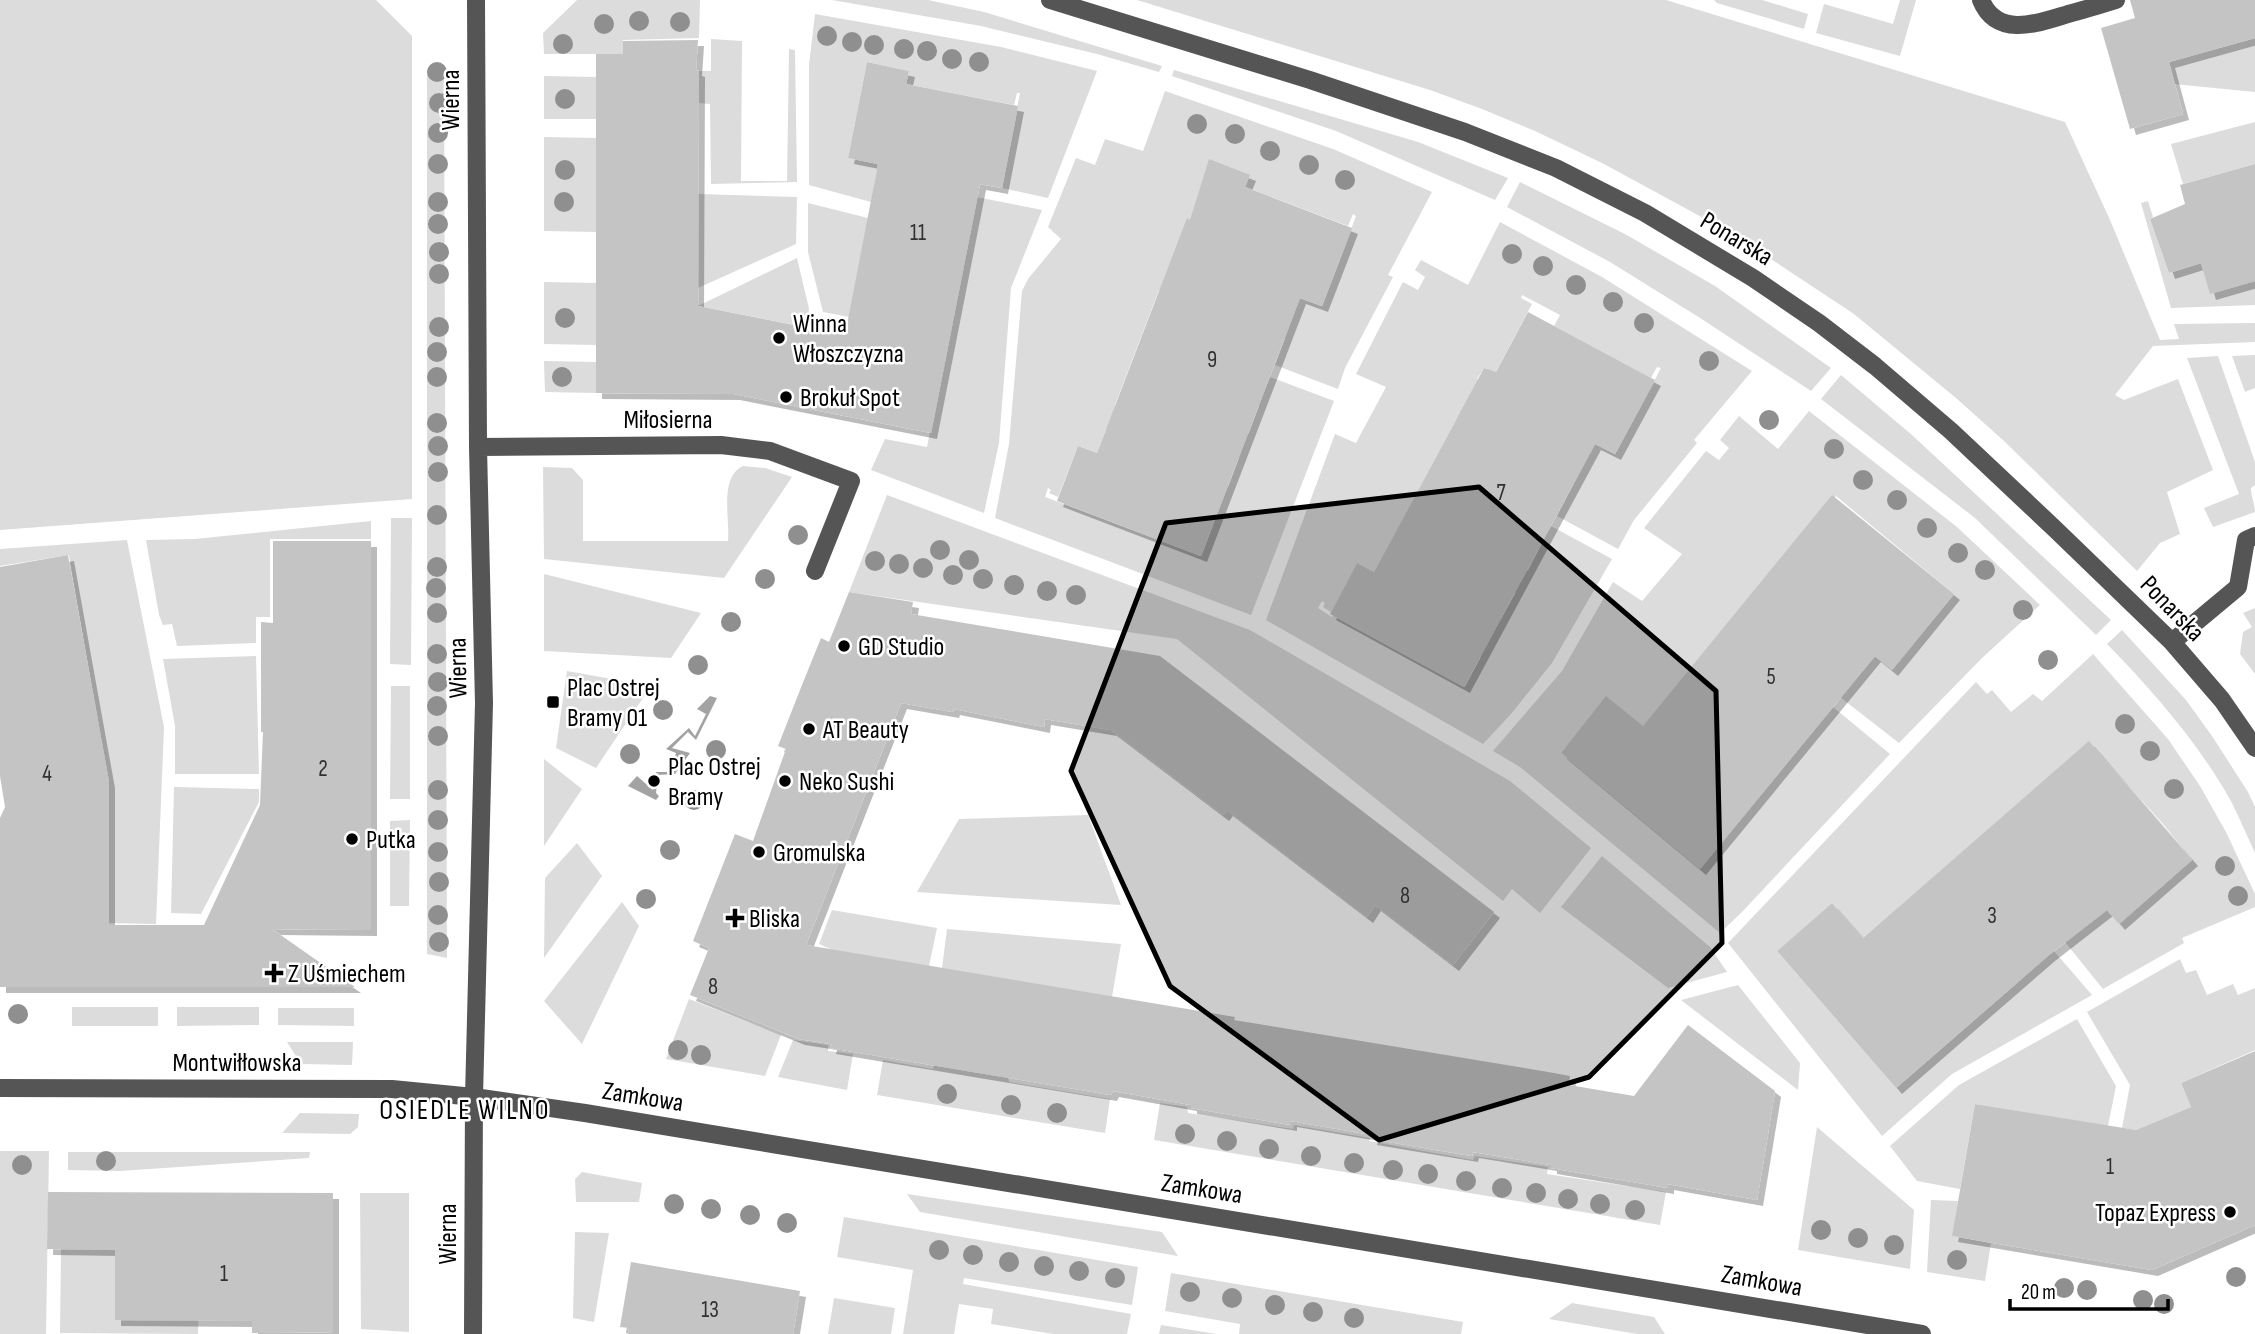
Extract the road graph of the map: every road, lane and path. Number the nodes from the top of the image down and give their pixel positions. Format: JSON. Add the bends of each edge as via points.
{"nodes":[{"id":1,"x":476,"y":0,"type":"edge"},
{"id":2,"x":1050,"y":0,"type":"edge"},
{"id":3,"x":1981,"y":0,"type":"edge"},
{"id":4,"x":2116,"y":0,"type":"edge"},
{"id":5,"x":478,"y":447,"type":"junction"},
{"id":6,"x":2255,"y":536,"type":"edge"},
{"id":7,"x":815,"y":571,"type":"dead end"},
{"id":8,"x":2172,"y":642,"type":"junction"},
{"id":9,"x":2255,"y":748,"type":"edge"},
{"id":10,"x":0,"y":1088,"type":"edge"},
{"id":11,"x":474,"y":1097,"type":"junction"},
{"id":12,"x":473,"y":1334,"type":"edge"},
{"id":13,"x":1922,"y":1334,"type":"edge"}],
"edges":[{"from":1,"to":5,"type":"street","name":"Wierna"},
{"from":2,"to":8,"type":"street","name":"Ponarska","via":[[1465,132],[1556,168],[1645,213],[1753,278],[1875,366],[1951,431]]},
{"from":3,"to":4,"type":"street","via":[[2001,22],[2016,26],[2031,26]]},
{"from":5,"to":7,"type":"street","name":"Miłosierna","via":[[733,446],[770,451],[851,481]]},
{"from":5,"to":11,"type":"street","name":"Wierna","via":[[484,703]]},
{"from":6,"to":8,"type":"street","via":[[2246,540],[2238,587]]},
{"from":8,"to":9,"type":"street","name":"Ponarska","via":[[2222,700]]},
{"from":10,"to":11,"type":"street","name":"Montwiłłowska","via":[[392,1088]]},
{"from":11,"to":12,"type":"street","name":"Wierna"},
{"from":11,"to":13,"type":"street","name":"Zamkowa"}]}
